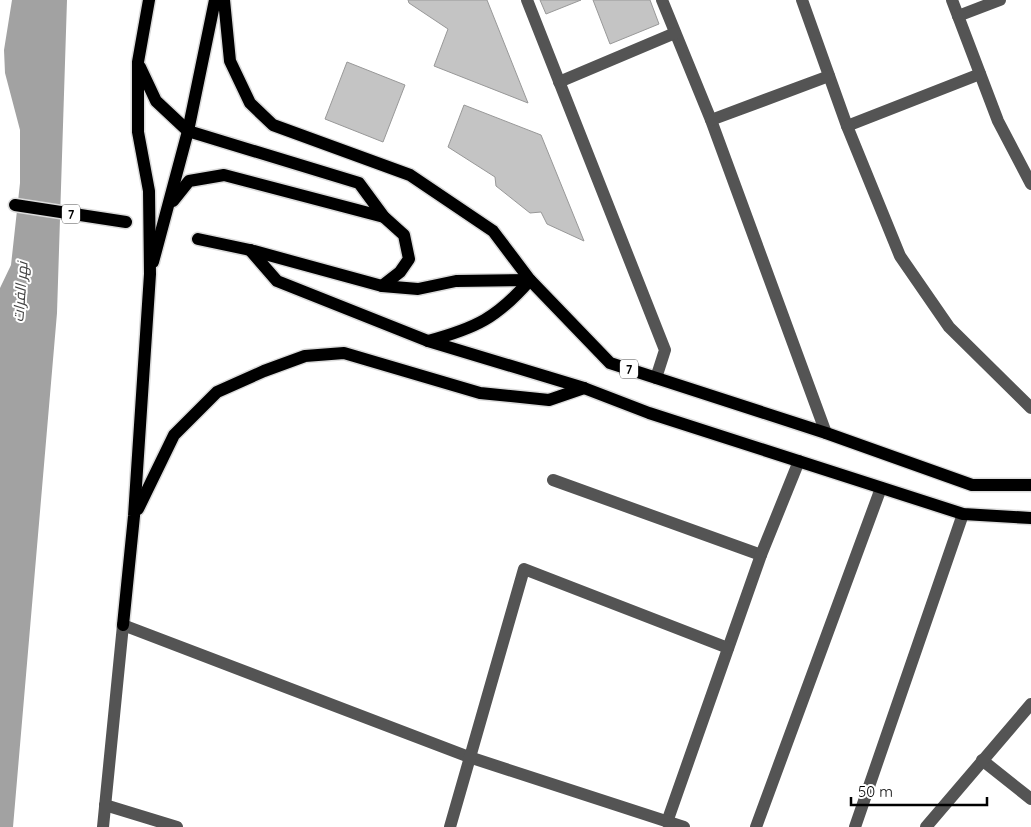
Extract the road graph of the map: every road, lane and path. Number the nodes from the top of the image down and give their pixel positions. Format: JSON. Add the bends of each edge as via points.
{"nodes":[{"id":1,"x":148,"y":0,"type":"edge"},
{"id":2,"x":215,"y":0,"type":"edge"},
{"id":3,"x":224,"y":0,"type":"edge"},
{"id":4,"x":527,"y":0,"type":"edge"},
{"id":5,"x":662,"y":0,"type":"edge"},
{"id":6,"x":802,"y":0,"type":"edge"},
{"id":7,"x":952,"y":0,"type":"edge"},
{"id":8,"x":1000,"y":0,"type":"edge"},
{"id":9,"x":958,"y":16,"type":"junction"},
{"id":10,"x":675,"y":33,"type":"junction"},
{"id":11,"x":138,"y":62,"type":"junction"},
{"id":12,"x":980,"y":74,"type":"junction"},
{"id":13,"x":829,"y":76,"type":"junction"},
{"id":14,"x":559,"y":82,"type":"junction"},
{"id":15,"x":710,"y":120,"type":"junction"},
{"id":16,"x":847,"y":126,"type":"junction"},
{"id":17,"x":188,"y":131,"type":"junction"},
{"id":18,"x":1031,"y":184,"type":"edge"},
{"id":19,"x":15,"y":205,"type":"dead end"},
{"id":20,"x":170,"y":205,"type":"junction"},
{"id":21,"x":384,"y":217,"type":"junction"},
{"id":22,"x":126,"y":222,"type":"dead end"},
{"id":23,"x":198,"y":239,"type":"dead end"},
{"id":24,"x":250,"y":250,"type":"junction"},
{"id":25,"x":150,"y":274,"type":"junction"},
{"id":26,"x":530,"y":280,"type":"junction"},
{"id":27,"x":382,"y":286,"type":"junction"},
{"id":28,"x":428,"y":341,"type":"junction"},
{"id":29,"x":656,"y":378,"type":"junction"},
{"id":30,"x":584,"y":388,"type":"junction"},
{"id":31,"x":1031,"y":408,"type":"edge"},
{"id":32,"x":826,"y":433,"type":"junction"},
{"id":33,"x":799,"y":460,"type":"junction"},
{"id":34,"x":553,"y":480,"type":"dead end"},
{"id":35,"x":1031,"y":485,"type":"edge"},
{"id":36,"x":881,"y":488,"type":"junction"},
{"id":37,"x":963,"y":514,"type":"junction"},
{"id":38,"x":134,"y":516,"type":"junction"},
{"id":39,"x":1031,"y":518,"type":"edge"},
{"id":40,"x":761,"y":555,"type":"junction"},
{"id":41,"x":123,"y":625,"type":"junction"},
{"id":42,"x":728,"y":648,"type":"junction"},
{"id":43,"x":1031,"y":704,"type":"edge"},
{"id":44,"x":469,"y":757,"type":"junction"},
{"id":45,"x":982,"y":760,"type":"junction"},
{"id":46,"x":1031,"y":799,"type":"edge"},
{"id":47,"x":106,"y":806,"type":"junction"},
{"id":48,"x":667,"y":822,"type":"junction"},
{"id":49,"x":103,"y":827,"type":"edge"},
{"id":50,"x":177,"y":827,"type":"edge"},
{"id":51,"x":450,"y":827,"type":"edge"},
{"id":52,"x":684,"y":827,"type":"edge"},
{"id":53,"x":756,"y":827,"type":"edge"},
{"id":54,"x":855,"y":827,"type":"edge"},
{"id":55,"x":926,"y":827,"type":"edge"}],
"edges":[{"from":1,"to":11,"type":"main road"},
{"from":2,"to":17,"type":"main road"},
{"from":3,"to":26,"type":"main road","via":[[230,61],[250,103],[274,126],[410,175],[493,231]]},
{"from":4,"to":14,"type":"street"},
{"from":5,"to":10,"type":"street"},
{"from":6,"to":13,"type":"street"},
{"from":7,"to":9,"type":"street"},
{"from":8,"to":9,"type":"street"},
{"from":9,"to":12,"type":"street"},
{"from":10,"to":14,"type":"street"},
{"from":10,"to":15,"type":"street"},
{"from":11,"to":17,"type":"main road","via":[[156,101]]},
{"from":11,"to":25,"type":"main road","via":[[138,132],[149,191]]},
{"from":12,"to":16,"type":"street"},
{"from":12,"to":18,"type":"street","via":[[998,121]]},
{"from":13,"to":15,"type":"street"},
{"from":13,"to":16,"type":"street"},
{"from":14,"to":29,"type":"street","via":[[665,350]]},
{"from":15,"to":32,"type":"street"},
{"from":16,"to":31,"type":"street","via":[[900,256],[949,327]]},
{"from":17,"to":20,"type":"main road"},
{"from":17,"to":21,"type":"main road","via":[[359,183]]},
{"from":19,"to":22,"type":"main road","number":"7"},
{"from":20,"to":21,"type":"main road","via":[[189,181],[224,175]]},
{"from":20,"to":25,"type":"main road"},
{"from":21,"to":27,"type":"main road","via":[[404,235],[409,259],[400,272]]},
{"from":23,"to":24,"type":"main road"},
{"from":24,"to":27,"type":"main road"},
{"from":24,"to":28,"type":"main road","via":[[277,282]]},
{"from":25,"to":38,"type":"main road"},
{"from":26,"to":27,"type":"main road","via":[[456,281],[418,289]]},
{"from":26,"to":28,"type":"main road","via":[[510,303],[485,321],[459,333]]},
{"from":26,"to":29,"type":"main road","number":"7","via":[[610,363]]},
{"from":28,"to":30,"type":"main road"},
{"from":29,"to":32,"type":"main road","number":"7"},
{"from":30,"to":33,"type":"main road","via":[[649,413]]},
{"from":30,"to":38,"type":"main road","via":[[549,400],[480,393],[344,353],[305,356],[217,392],[174,435]]},
{"from":32,"to":35,"type":"main road","number":"7","via":[[972,485]]},
{"from":33,"to":36,"type":"main road"},
{"from":33,"to":40,"type":"street"},
{"from":34,"to":40,"type":"street"},
{"from":36,"to":37,"type":"main road"},
{"from":36,"to":53,"type":"street"},
{"from":37,"to":39,"type":"main road"},
{"from":37,"to":54,"type":"street"},
{"from":38,"to":41,"type":"main road"},
{"from":40,"to":42,"type":"street"},
{"from":41,"to":44,"type":"street"},
{"from":41,"to":47,"type":"street"},
{"from":42,"to":44,"type":"street","via":[[524,569]]},
{"from":42,"to":48,"type":"street"},
{"from":43,"to":45,"type":"street"},
{"from":44,"to":48,"type":"street"},
{"from":44,"to":51,"type":"street"},
{"from":45,"to":46,"type":"street"},
{"from":45,"to":55,"type":"street"},
{"from":47,"to":49,"type":"street"},
{"from":47,"to":50,"type":"street"},
{"from":48,"to":52,"type":"street"}]}
